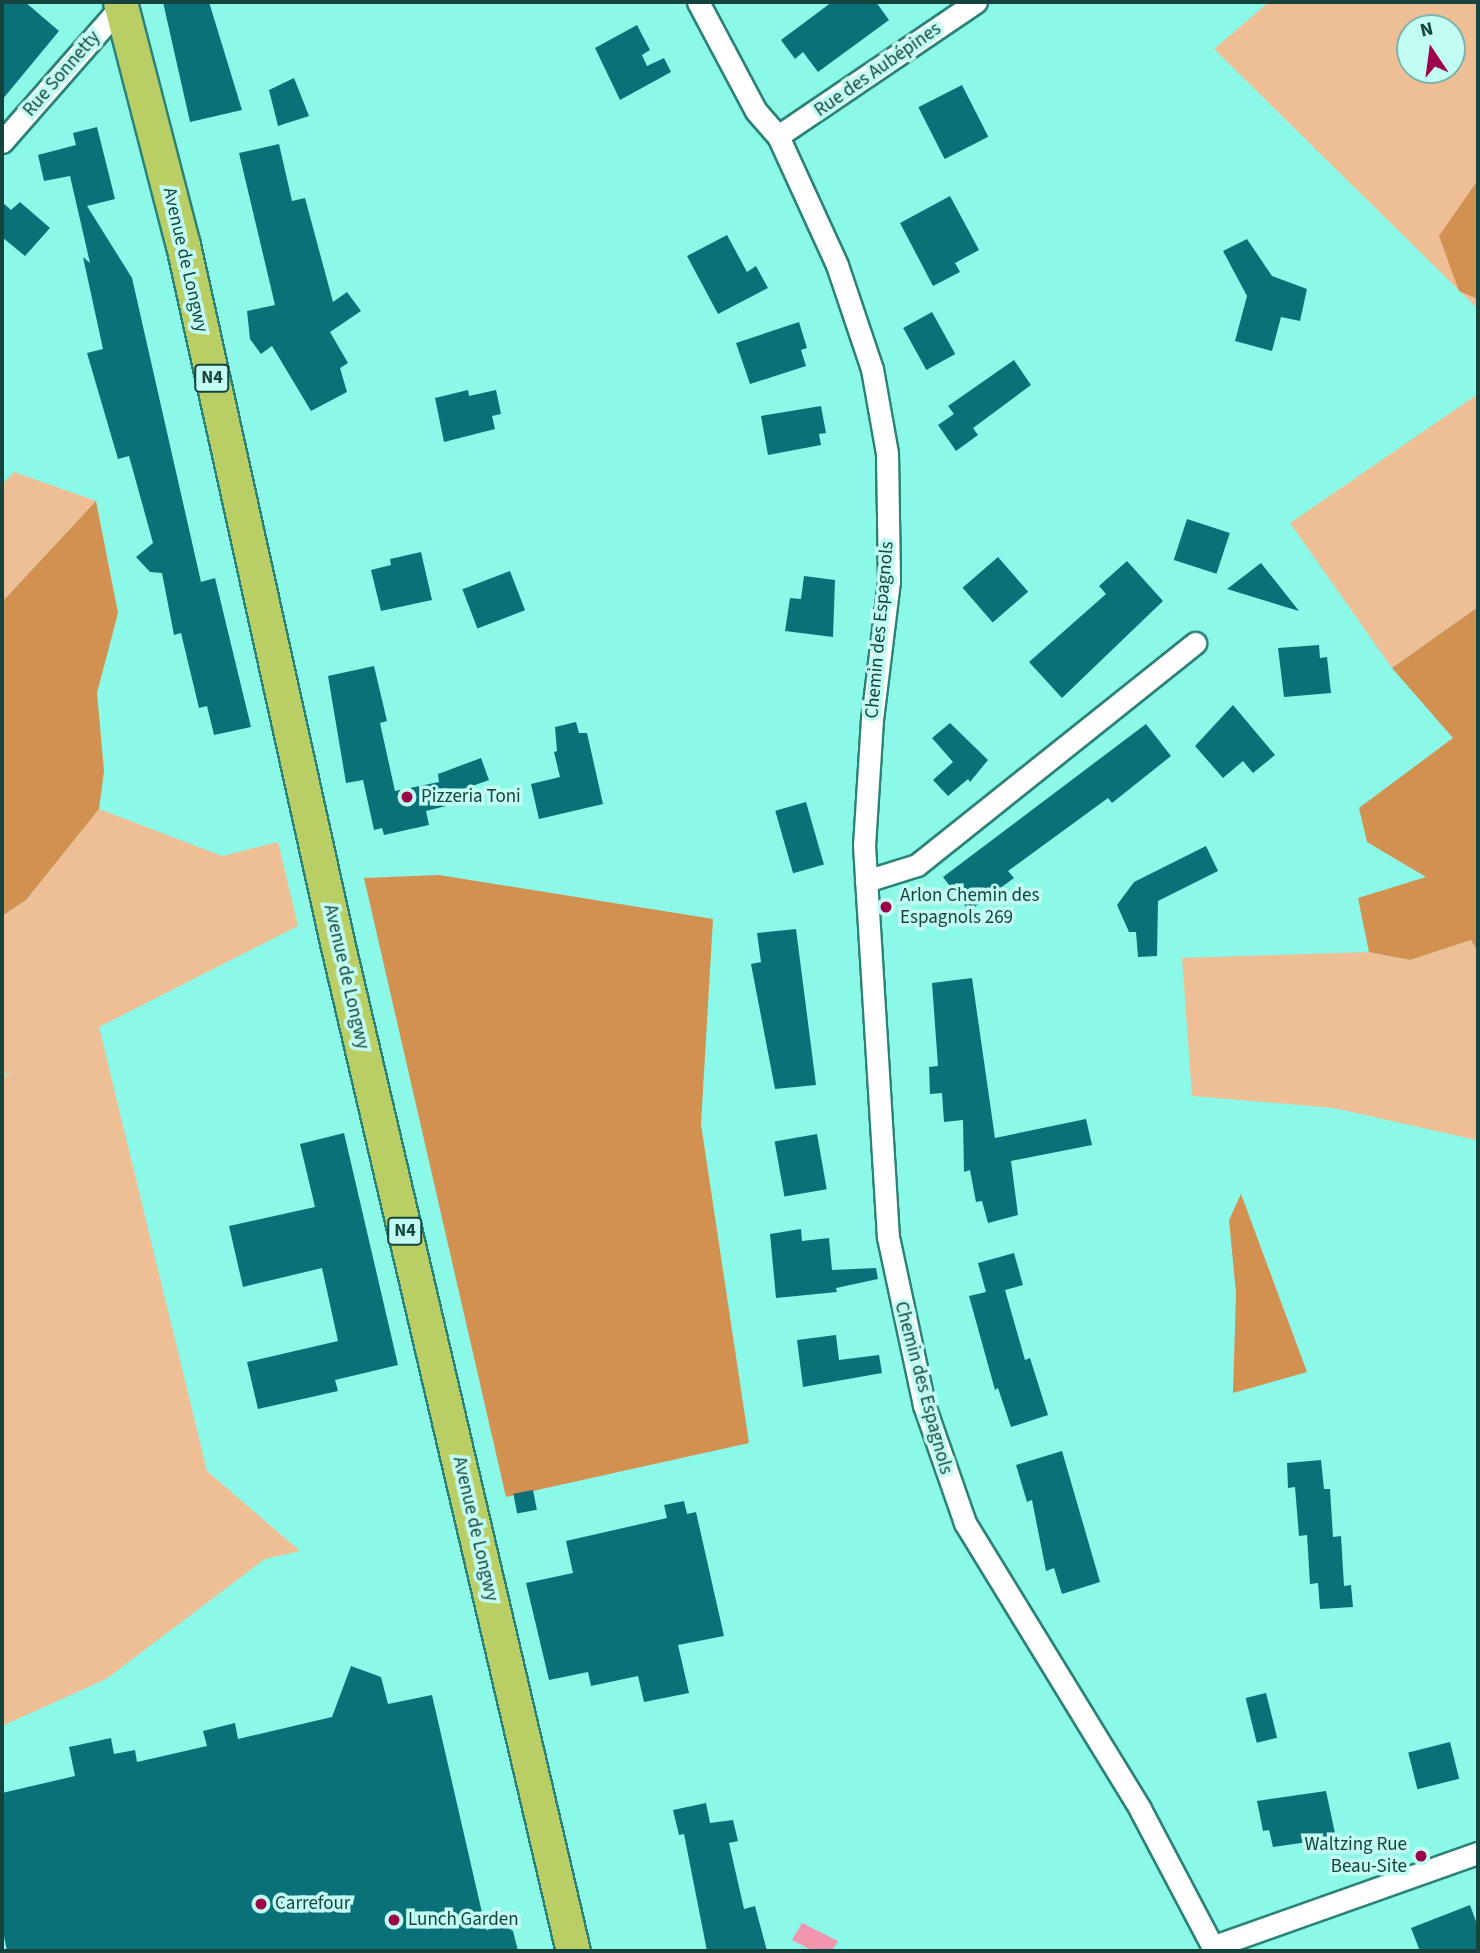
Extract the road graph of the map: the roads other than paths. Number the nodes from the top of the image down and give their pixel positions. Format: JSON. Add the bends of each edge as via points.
{"nodes":[{"id":1,"x":698,"y":2,"type":"edge"},
{"id":2,"x":976,"y":2,"type":"edge"},
{"id":3,"x":121,"y":4,"type":"edge"},
{"id":4,"x":778,"y":136,"type":"junction"},
{"id":5,"x":2,"y":142,"type":"edge"},
{"id":6,"x":1195,"y":643,"type":"dead end"},
{"id":7,"x":866,"y":881,"type":"junction"},
{"id":8,"x":1478,"y":1853,"type":"edge"},
{"id":9,"x":1214,"y":1949,"type":"edge"},
{"id":10,"x":573,"y":1951,"type":"edge"}],
"edges":[{"from":1,"to":4,"type":"street","name":"Chemin des Espagnols","via":[[756,111]]},
{"from":2,"to":4,"type":"street","name":"Rue des Aubépines"},
{"from":3,"to":5,"type":"street","name":"Rue Sonnetty"},
{"from":3,"to":10,"type":"main road","name":"Avenue de Longwy","number":"N4","via":[[183,245],[337,942]]},
{"from":4,"to":7,"type":"street","name":"Chemin des Espagnols","via":[[852,302],[872,369],[887,453],[889,581],[869,758]]},
{"from":6,"to":7,"type":"street","via":[[916,865],[901,874]]},
{"from":7,"to":9,"type":"street","name":"Chemin des Espagnols","via":[[888,1237],[935,1443],[965,1523],[1140,1810]]},
{"from":8,"to":9,"type":"street"}]}
